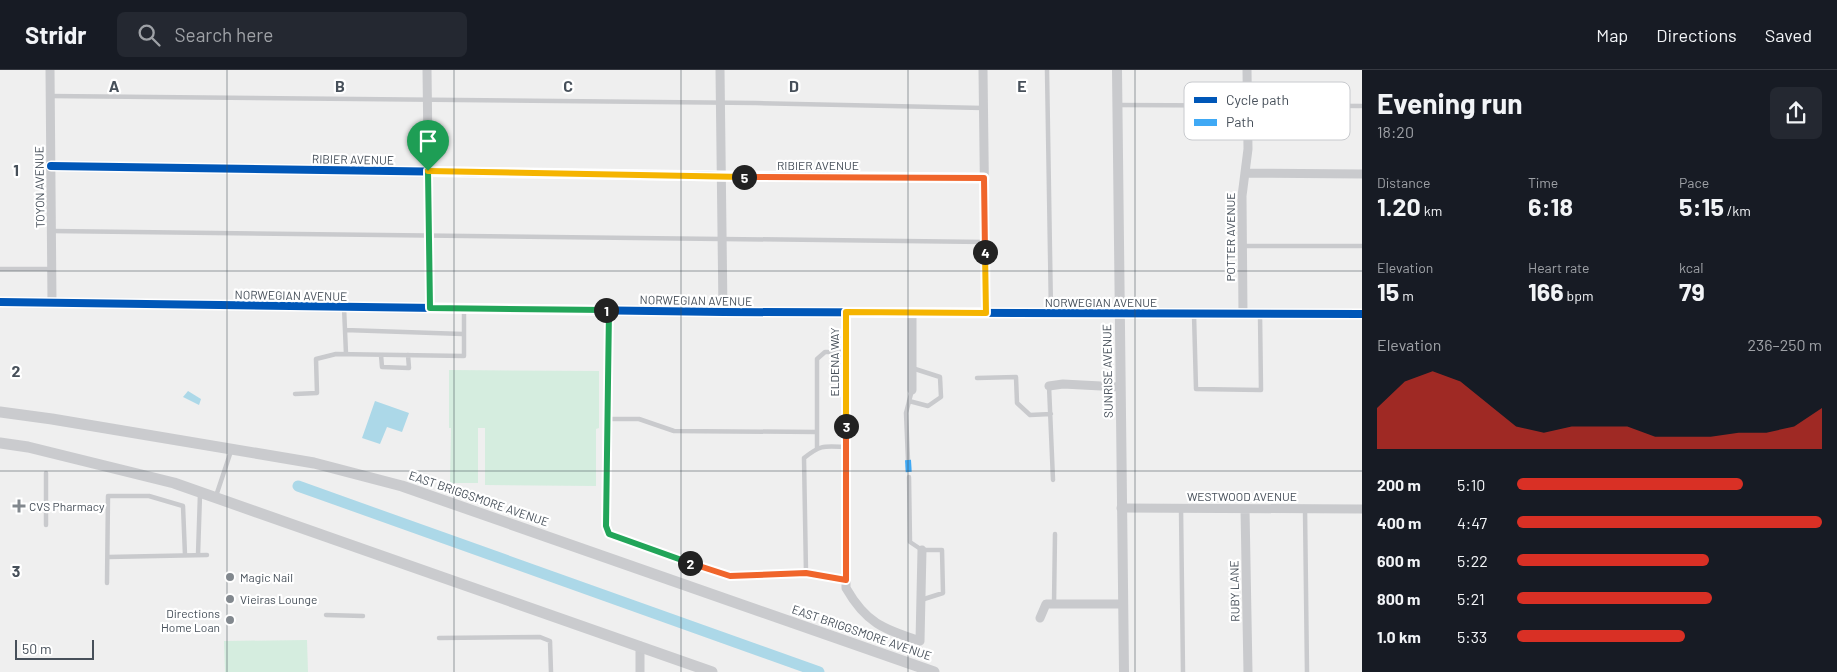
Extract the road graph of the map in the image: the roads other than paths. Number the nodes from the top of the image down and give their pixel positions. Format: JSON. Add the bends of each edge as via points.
{"nodes":[{"id":1,"x":50,"y":70,"type":"edge"},
{"id":2,"x":427,"y":70,"type":"edge"},
{"id":3,"x":720,"y":70,"type":"edge"},
{"id":4,"x":983,"y":70,"type":"edge"},
{"id":5,"x":1047,"y":70,"type":"edge"},
{"id":6,"x":1117,"y":70,"type":"edge"},
{"id":7,"x":50,"y":96,"type":"junction"},
{"id":8,"x":427,"y":100,"type":"junction"},
{"id":9,"x":720,"y":102,"type":"junction"},
{"id":10,"x":1184,"y":104,"type":"edge"},
{"id":11,"x":1117,"y":105,"type":"junction"},
{"id":12,"x":983,"y":108,"type":"junction"},
{"id":13,"x":1248,"y":140,"type":"edge"},
{"id":14,"x":51,"y":166,"type":"junction"},
{"id":15,"x":428,"y":171,"type":"junction"},
{"id":16,"x":1245,"y":173,"type":"junction"},
{"id":17,"x":1362,"y":174,"type":"edge"},
{"id":18,"x":721,"y":176,"type":"junction"},
{"id":19,"x":984,"y":178,"type":"junction"},
{"id":20,"x":52,"y":231,"type":"junction"},
{"id":21,"x":429,"y":236,"type":"junction"},
{"id":22,"x":722,"y":238,"type":"junction"},
{"id":23,"x":985,"y":242,"type":"junction"},
{"id":24,"x":1242,"y":246,"type":"junction"},
{"id":25,"x":1362,"y":246,"type":"edge"},
{"id":26,"x":0,"y":269,"type":"edge"},
{"id":27,"x":52,"y":269,"type":"junction"},
{"id":28,"x":0,"y":302,"type":"edge"},
{"id":29,"x":52,"y":303,"type":"junction"},
{"id":30,"x":344,"y":307,"type":"junction"},
{"id":31,"x":430,"y":308,"type":"junction"},
{"id":32,"x":464,"y":308,"type":"junction"},
{"id":33,"x":609,"y":310,"type":"junction"},
{"id":34,"x":723,"y":312,"type":"junction"},
{"id":35,"x":846,"y":312,"type":"junction"},
{"id":36,"x":912,"y":313,"type":"junction"},
{"id":37,"x":986,"y":313,"type":"junction"},
{"id":38,"x":1051,"y":313,"type":"junction"},
{"id":39,"x":1119,"y":313,"type":"junction"},
{"id":40,"x":1194,"y":314,"type":"junction"},
{"id":41,"x":1243,"y":314,"type":"junction"},
{"id":42,"x":1260,"y":314,"type":"junction"},
{"id":43,"x":1362,"y":314,"type":"edge"},
{"id":44,"x":346,"y":330,"type":"junction"},
{"id":45,"x":463,"y":334,"type":"junction"},
{"id":46,"x":846,"y":352,"type":"junction"},
{"id":47,"x":346,"y":354,"type":"junction"},
{"id":48,"x":381,"y":355,"type":"junction"},
{"id":49,"x":408,"y":355,"type":"junction"},
{"id":50,"x":912,"y":368,"type":"junction"},
{"id":51,"x":977,"y":378,"type":"dead end"},
{"id":52,"x":1049,"y":386,"type":"joint"},
{"id":53,"x":1120,"y":387,"type":"junction"},
{"id":54,"x":912,"y":390,"type":"joint"},
{"id":55,"x":295,"y":394,"type":"dead end"},
{"id":56,"x":909,"y":401,"type":"junction"},
{"id":57,"x":0,"y":412,"type":"edge"},
{"id":58,"x":1051,"y":414,"type":"junction"},
{"id":59,"x":608,"y":419,"type":"junction"},
{"id":60,"x":817,"y":432,"type":"junction"},
{"id":61,"x":0,"y":443,"type":"edge"},
{"id":62,"x":846,"y":447,"type":"junction"},
{"id":63,"x":817,"y":448,"type":"junction"},
{"id":64,"x":231,"y":450,"type":"junction"},
{"id":65,"x":908,"y":460,"type":"dead end"},
{"id":66,"x":46,"y":473,"type":"dead end"},
{"id":67,"x":909,"y":477,"type":"dead end"},
{"id":68,"x":1053,"y":480,"type":"dead end"},
{"id":69,"x":200,"y":493,"type":"junction"},
{"id":70,"x":215,"y":498,"type":"junction"},
{"id":71,"x":1121,"y":508,"type":"junction"},
{"id":72,"x":1181,"y":508,"type":"junction"},
{"id":73,"x":1245,"y":509,"type":"junction"},
{"id":74,"x":1305,"y":509,"type":"junction"},
{"id":75,"x":1362,"y":510,"type":"edge"},
{"id":76,"x":46,"y":525,"type":"dead end"},
{"id":77,"x":1055,"y":534,"type":"dead end"},
{"id":78,"x":922,"y":550,"type":"junction"},
{"id":79,"x":207,"y":554,"type":"dead end"},
{"id":80,"x":185,"y":555,"type":"junction"},
{"id":81,"x":198,"y":555,"type":"junction"},
{"id":82,"x":108,"y":557,"type":"junction"},
{"id":83,"x":806,"y":573,"type":"junction"},
{"id":84,"x":846,"y":580,"type":"junction"},
{"id":85,"x":107,"y":582,"type":"dead end"},
{"id":86,"x":921,"y":600,"type":"junction"},
{"id":87,"x":1054,"y":604,"type":"junction"},
{"id":88,"x":1123,"y":604,"type":"junction"},
{"id":89,"x":326,"y":615,"type":"dead end"},
{"id":90,"x":363,"y":616,"type":"dead end"},
{"id":91,"x":1040,"y":618,"type":"dead end"},
{"id":92,"x":439,"y":638,"type":"dead end"},
{"id":93,"x":640,"y":646,"type":"junction"},
{"id":94,"x":706,"y":671,"type":"edge"},
{"id":95,"x":551,"y":672,"type":"edge"},
{"id":96,"x":640,"y":672,"type":"edge"},
{"id":97,"x":934,"y":672,"type":"edge"},
{"id":98,"x":1124,"y":672,"type":"edge"},
{"id":99,"x":1183,"y":672,"type":"edge"},
{"id":100,"x":1248,"y":672,"type":"edge"},
{"id":101,"x":1307,"y":672,"type":"edge"}],
"edges":[{"from":1,"to":7,"type":"street","name":"TOYON AVENUE"},
{"from":2,"to":8,"type":"street"},
{"from":3,"to":9,"type":"street"},
{"from":4,"to":12,"type":"street"},
{"from":5,"to":38,"type":"lane"},
{"from":6,"to":11,"type":"street","name":"SUNRISE AVENUE"},
{"from":7,"to":8,"type":"lane"},
{"from":7,"to":14,"type":"street","name":"TOYON AVENUE"},
{"from":8,"to":9,"type":"lane"},
{"from":8,"to":15,"type":"street"},
{"from":9,"to":12,"type":"lane"},
{"from":9,"to":18,"type":"street"},
{"from":10,"to":11,"type":"lane"},
{"from":11,"to":39,"type":"street","name":"SUNRISE AVENUE"},
{"from":12,"to":19,"type":"street"},
{"from":13,"to":16,"type":"street","name":"POTTER AVENUE"},
{"from":14,"to":15,"type":"street","name":"RIBIER AVENUE"},
{"from":14,"to":20,"type":"street","name":"TOYON AVENUE"},
{"from":15,"to":18,"type":"street","name":"RIBIER AVENUE"},
{"from":15,"to":21,"type":"street"},
{"from":16,"to":17,"type":"street"},
{"from":16,"to":24,"type":"street","name":"POTTER AVENUE"},
{"from":18,"to":19,"type":"street","name":"RIBIER AVENUE"},
{"from":18,"to":22,"type":"street"},
{"from":19,"to":23,"type":"street"},
{"from":20,"to":21,"type":"lane"},
{"from":20,"to":27,"type":"street","name":"TOYON AVENUE"},
{"from":21,"to":22,"type":"lane"},
{"from":21,"to":31,"type":"street"},
{"from":22,"to":23,"type":"lane"},
{"from":22,"to":34,"type":"street"},
{"from":23,"to":37,"type":"street"},
{"from":24,"to":25,"type":"lane"},
{"from":24,"to":41,"type":"street","name":"POTTER AVENUE"},
{"from":26,"to":27,"type":"lane"},
{"from":27,"to":29,"type":"street","name":"TOYON AVENUE"},
{"from":28,"to":29,"type":"street","name":"NORWEGIAN AVENUE"},
{"from":29,"to":30,"type":"street","name":"NORWEGIAN AVENUE"},
{"from":30,"to":31,"type":"street","name":"NORWEGIAN AVENUE"},
{"from":30,"to":44,"type":"lane"},
{"from":31,"to":32,"type":"street","name":"NORWEGIAN AVENUE"},
{"from":32,"to":33,"type":"street","name":"NORWEGIAN AVENUE"},
{"from":32,"to":45,"type":"lane"},
{"from":33,"to":34,"type":"street","name":"NORWEGIAN AVENUE"},
{"from":33,"to":59,"type":"lane"},
{"from":34,"to":35,"type":"street","name":"NORWEGIAN AVENUE"},
{"from":35,"to":36,"type":"street","name":"NORWEGIAN AVENUE"},
{"from":35,"to":46,"type":"street","name":"ELDENA WAY"},
{"from":36,"to":37,"type":"street","name":"NORWEGIAN AVENUE"},
{"from":36,"to":50,"type":"street"},
{"from":37,"to":38,"type":"street","name":"NORWEGIAN AVENUE"},
{"from":38,"to":39,"type":"street","name":"NORWEGIAN AVENUE"},
{"from":39,"to":40,"type":"street","name":"NORWEGIAN AVENUE"},
{"from":39,"to":53,"type":"street","name":"SUNRISE AVENUE"},
{"from":40,"to":41,"type":"street","name":"NORWEGIAN AVENUE"},
{"from":40,"to":42,"type":"lane","via":[[1196,389],[1261,390]]},
{"from":41,"to":42,"type":"street","name":"NORWEGIAN AVENUE"},
{"from":42,"to":43,"type":"street","name":"NORWEGIAN AVENUE"},
{"from":44,"to":45,"type":"lane"},
{"from":44,"to":47,"type":"lane"},
{"from":45,"to":49,"type":"lane","via":[[464,356]]},
{"from":46,"to":60,"type":"lane","via":[[825,352],[817,359]]},
{"from":46,"to":62,"type":"street","name":"ELDENA WAY"},
{"from":47,"to":48,"type":"lane"},
{"from":47,"to":55,"type":"lane","via":[[316,360],[317,393]]},
{"from":48,"to":49,"type":"lane"},
{"from":48,"to":49,"type":"lane","via":[[382,368],[409,368]]},
{"from":50,"to":54,"type":"street"},
{"from":50,"to":56,"type":"lane","via":[[940,377],[940,397],[928,406]]},
{"from":51,"to":58,"type":"lane","via":[[1016,377],[1017,402],[1030,415]]},
{"from":52,"to":53,"type":"street"},
{"from":52,"to":58,"type":"lane"},
{"from":53,"to":71,"type":"street","name":"SUNRISE AVENUE"},
{"from":54,"to":56,"type":"lane"},
{"from":56,"to":65,"type":"lane","via":[[906,413]]},
{"from":57,"to":64,"type":"main road","name":"EAST BRIGGSMORE AVENUE"},
{"from":58,"to":68,"type":"lane"},
{"from":59,"to":60,"type":"lane","via":[[639,419],[674,431]]},
{"from":59,"to":83,"type":"lane","via":[[606,526],[609,534],[730,576]]},
{"from":60,"to":63,"type":"lane"},
{"from":61,"to":69,"type":"main road","via":[[104,465]]},
{"from":62,"to":63,"type":"lane"},
{"from":62,"to":84,"type":"street","name":"ELDENA WAY"},
{"from":63,"to":83,"type":"lane","via":[[804,458]]},
{"from":64,"to":70,"type":"lane"},
{"from":64,"to":97,"type":"main road","name":"EAST BRIGGSMORE AVENUE","via":[[314,463],[402,486]]},
{"from":66,"to":76,"type":"lane"},
{"from":67,"to":78,"type":"lane","via":[[910,542]]},
{"from":69,"to":70,"type":"main road"},
{"from":69,"to":81,"type":"lane"},
{"from":70,"to":93,"type":"main road"},
{"from":71,"to":72,"type":"street","name":"WESTWOOD AVENUE"},
{"from":71,"to":88,"type":"street","name":"SUNRISE AVENUE"},
{"from":72,"to":73,"type":"street","name":"WESTWOOD AVENUE"},
{"from":72,"to":99,"type":"lane"},
{"from":73,"to":74,"type":"street","name":"WESTWOOD AVENUE"},
{"from":73,"to":100,"type":"street","name":"RUBY LANE"},
{"from":74,"to":75,"type":"street","name":"WESTWOOD AVENUE"},
{"from":74,"to":101,"type":"lane"},
{"from":77,"to":87,"type":"lane"},
{"from":78,"to":86,"type":"street"},
{"from":78,"to":86,"type":"lane","via":[[942,550],[943,593]]},
{"from":79,"to":81,"type":"lane"},
{"from":80,"to":81,"type":"lane"},
{"from":80,"to":82,"type":"lane"},
{"from":80,"to":82,"type":"lane","via":[[184,506],[149,496],[108,496]]},
{"from":82,"to":85,"type":"lane"},
{"from":83,"to":84,"type":"lane"},
{"from":84,"to":86,"type":"street","name":"ELDENA WAY","via":[[846,588],[868,618],[881,627],[920,641]]},
{"from":87,"to":88,"type":"street"},
{"from":87,"to":91,"type":"street","via":[[1046,604]]},
{"from":88,"to":98,"type":"street","name":"SUNRISE AVENUE"},
{"from":89,"to":90,"type":"lane"},
{"from":92,"to":95,"type":"lane","via":[[540,637],[550,642]]},
{"from":93,"to":94,"type":"main road"},
{"from":93,"to":96,"type":"street"}]}
